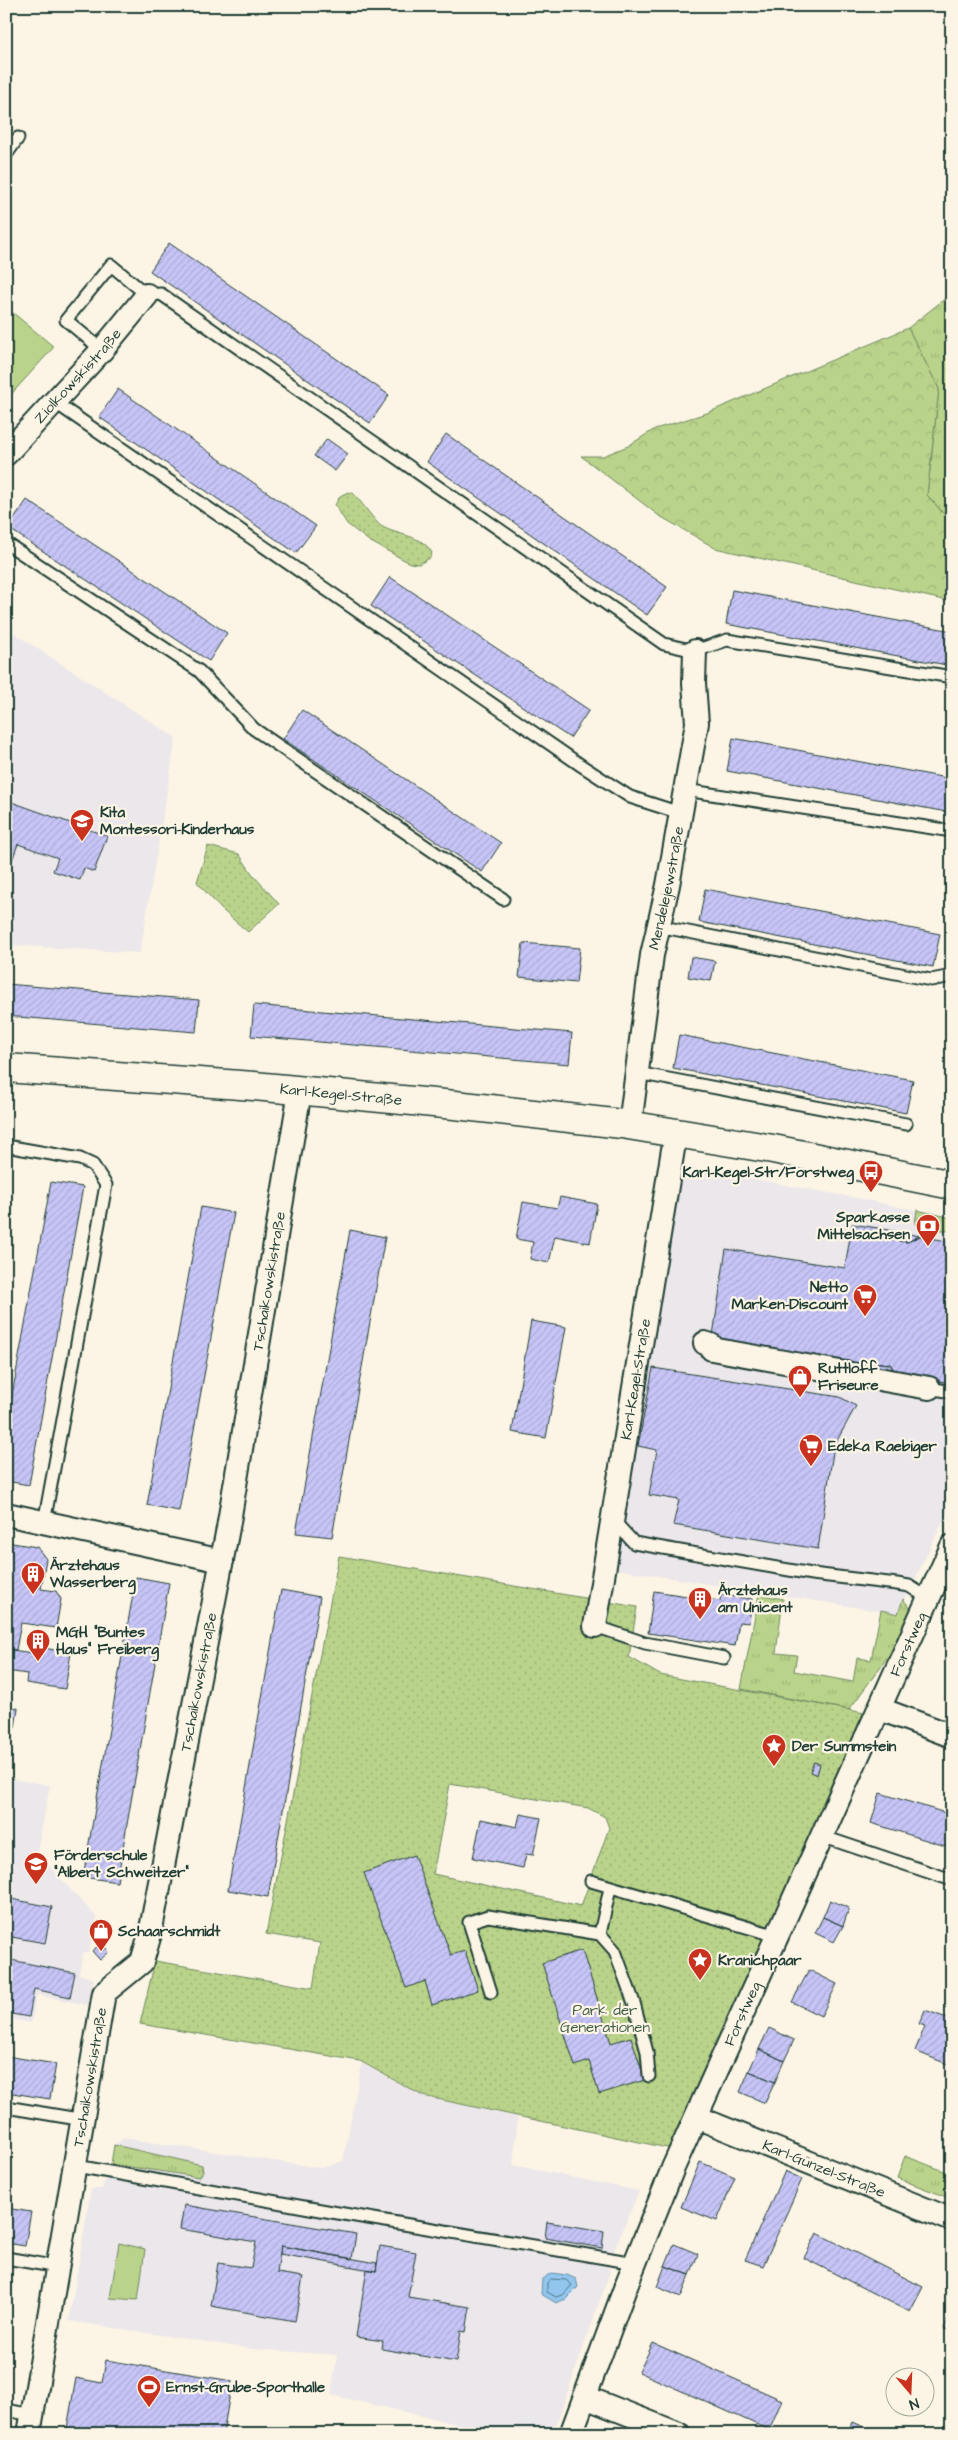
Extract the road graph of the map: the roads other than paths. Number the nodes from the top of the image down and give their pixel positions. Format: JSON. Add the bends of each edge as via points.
{"nodes":[{"id":1,"x":18,"y":138,"type":"dead end"},
{"id":2,"x":6,"y":155,"type":"edge"},
{"id":3,"x":147,"y":295,"type":"junction"},
{"id":4,"x":102,"y":350,"type":"junction"},
{"id":5,"x":53,"y":401,"type":"junction"},
{"id":6,"x":6,"y":454,"type":"edge"},
{"id":7,"x":6,"y":543,"type":"edge"},
{"id":8,"x":695,"y":651,"type":"junction"},
{"id":9,"x":952,"y":677,"type":"edge"},
{"id":10,"x":685,"y":790,"type":"junction"},
{"id":11,"x":680,"y":813,"type":"junction"},
{"id":12,"x":952,"y":831,"type":"edge"},
{"id":13,"x":503,"y":899,"type":"dead end"},
{"id":14,"x":658,"y":926,"type":"junction"},
{"id":15,"x":952,"y":976,"type":"edge"},
{"id":16,"x":6,"y":1068,"type":"edge"},
{"id":17,"x":637,"y":1073,"type":"junction"},
{"id":18,"x":300,"y":1091,"type":"junction"},
{"id":19,"x":906,"y":1124,"type":"dead end"},
{"id":20,"x":630,"y":1125,"type":"junction"},
{"id":21,"x":676,"y":1131,"type":"junction"},
{"id":22,"x":6,"y":1146,"type":"edge"},
{"id":23,"x":952,"y":1185,"type":"edge"},
{"id":24,"x":705,"y":1343,"type":"dead end"},
{"id":25,"x":929,"y":1388,"type":"joint"},
{"id":26,"x":952,"y":1392,"type":"edge"},
{"id":27,"x":6,"y":1514,"type":"edge"},
{"id":28,"x":611,"y":1518,"type":"junction"},
{"id":29,"x":44,"y":1523,"type":"junction"},
{"id":30,"x":952,"y":1546,"type":"edge"},
{"id":31,"x":222,"y":1561,"type":"junction"},
{"id":32,"x":945,"y":1576,"type":"edge"},
{"id":33,"x":928,"y":1598,"type":"junction"},
{"id":34,"x":594,"y":1626,"type":"joint"},
{"id":35,"x":724,"y":1658,"type":"dead end"},
{"id":36,"x":880,"y":1708,"type":"junction"},
{"id":37,"x":952,"y":1736,"type":"edge"},
{"id":38,"x":821,"y":1836,"type":"junction"},
{"id":39,"x":952,"y":1880,"type":"edge"},
{"id":40,"x":591,"y":1881,"type":"dead end"},
{"id":41,"x":610,"y":1888,"type":"junction"},
{"id":42,"x":600,"y":1934,"type":"junction"},
{"id":43,"x":777,"y":1936,"type":"junction"},
{"id":44,"x":491,"y":1992,"type":"dead end"},
{"id":45,"x":649,"y":2076,"type":"dead end"},
{"id":46,"x":6,"y":2107,"type":"edge"},
{"id":47,"x":696,"y":2116,"type":"junction"},
{"id":48,"x":84,"y":2120,"type":"junction"},
{"id":49,"x":76,"y":2166,"type":"junction"},
{"id":50,"x":952,"y":2220,"type":"edge"},
{"id":51,"x":6,"y":2258,"type":"edge"},
{"id":52,"x":635,"y":2262,"type":"junction"},
{"id":53,"x":58,"y":2267,"type":"junction"},
{"id":54,"x":585,"y":2397,"type":"junction"},
{"id":55,"x":6,"y":2410,"type":"edge"},
{"id":56,"x":31,"y":2424,"type":"edge"},
{"id":57,"x":572,"y":2434,"type":"edge"},
{"id":58,"x":679,"y":2434,"type":"edge"}],
"edges":[{"from":1,"to":2,"type":"lane"},
{"from":3,"to":4,"type":"street","name":"Ziolkowskistraße"},
{"from":3,"to":4,"type":"lane","via":[[111,265],[66,320]]},
{"from":3,"to":8,"type":"lane","via":[[162,294],[664,644]]},
{"from":4,"to":5,"type":"street","name":"Ziolkowskistraße"},
{"from":5,"to":6,"type":"street","name":"Ziolkowskistraße"},
{"from":5,"to":11,"type":"lane","via":[[582,766],[630,797]]},
{"from":7,"to":13,"type":"lane","via":[[199,671],[254,729]]},
{"from":8,"to":9,"type":"lane","via":[[727,640]]},
{"from":8,"to":10,"type":"street","name":"Mendelejewstraße","via":[[696,722]]},
{"from":10,"to":11,"type":"street","name":"Mendelejewstraße"},
{"from":10,"to":12,"type":"lane"},
{"from":11,"to":14,"type":"street","name":"Mendelejewstraße"},
{"from":14,"to":15,"type":"lane","via":[[931,980]]},
{"from":14,"to":17,"type":"street","name":"Mendelejewstraße"},
{"from":16,"to":18,"type":"street","name":"Karl-Kegel-Straße"},
{"from":17,"to":19,"type":"lane"},
{"from":17,"to":20,"type":"street","name":"Mendelejewstraße"},
{"from":18,"to":20,"type":"street","name":"Karl-Kegel-Straße"},
{"from":18,"to":31,"type":"street","name":"Tschaikowskistraße"},
{"from":20,"to":21,"type":"street","name":"Karl-Kegel-Straße"},
{"from":21,"to":23,"type":"street","name":"Karl-Kegel-Straße"},
{"from":21,"to":28,"type":"street","name":"Karl-Kegel-Straße"},
{"from":22,"to":29,"type":"lane","via":[[80,1159],[93,1165],[106,1185]]},
{"from":24,"to":25,"type":"street","via":[[711,1344],[712,1349]]},
{"from":25,"to":26,"type":"lane"},
{"from":27,"to":29,"type":"street"},
{"from":28,"to":33,"type":"lane","via":[[634,1543],[812,1574],[909,1586]]},
{"from":28,"to":34,"type":"street","name":"Karl-Kegel-Straße"},
{"from":29,"to":31,"type":"street"},
{"from":30,"to":32,"type":"street","name":"Forstweg"},
{"from":31,"to":48,"type":"street","name":"Tschaikowskistraße","via":[[150,1934],[142,1962],[104,1993]]},
{"from":32,"to":33,"type":"street","name":"Forstweg"},
{"from":33,"to":36,"type":"street","name":"Forstweg"},
{"from":34,"to":35,"type":"lane","via":[[645,1643]]},
{"from":36,"to":37,"type":"street"},
{"from":36,"to":38,"type":"street","name":"Forstweg"},
{"from":38,"to":39,"type":"lane"},
{"from":38,"to":43,"type":"street","name":"Forstweg"},
{"from":40,"to":41,"type":"lane"},
{"from":41,"to":42,"type":"lane"},
{"from":41,"to":43,"type":"lane"},
{"from":42,"to":44,"type":"lane","via":[[488,1916],[469,1922]]},
{"from":42,"to":45,"type":"lane","via":[[615,1951],[634,2003],[647,2052]]},
{"from":43,"to":47,"type":"street","name":"Forstweg"},
{"from":46,"to":48,"type":"lane"},
{"from":47,"to":50,"type":"street","name":"Karl-Günzel-Straße"},
{"from":47,"to":52,"type":"street","name":"Forstweg"},
{"from":48,"to":49,"type":"street","name":"Tschaikowskistraße"},
{"from":49,"to":52,"type":"lane"},
{"from":49,"to":53,"type":"street","name":"Tschaikowskistraße"},
{"from":51,"to":53,"type":"lane"},
{"from":52,"to":54,"type":"street","name":"Forstweg"},
{"from":53,"to":56,"type":"street","name":"Tschaikowskistraße"},
{"from":54,"to":57,"type":"street","name":"Forstweg"},
{"from":54,"to":58,"type":"street"},
{"from":55,"to":56,"type":"lane"}]}
